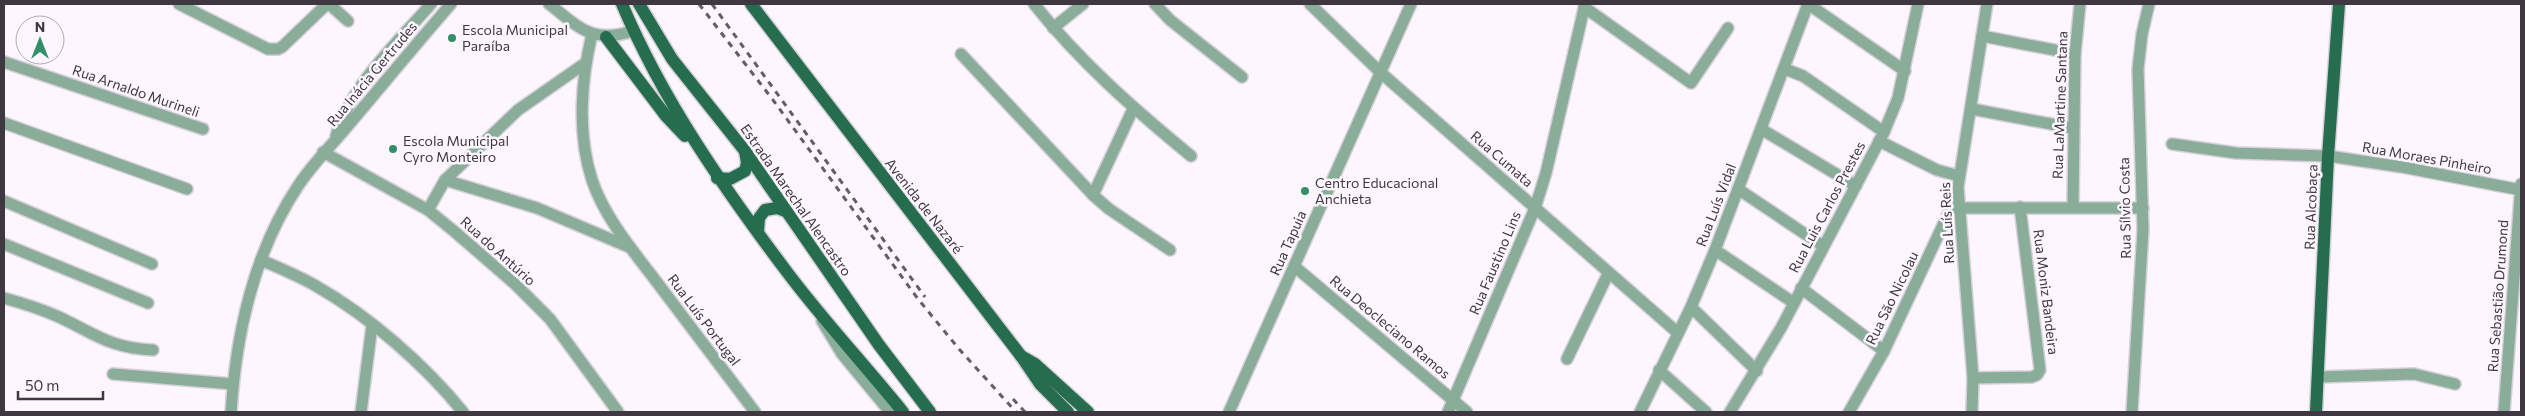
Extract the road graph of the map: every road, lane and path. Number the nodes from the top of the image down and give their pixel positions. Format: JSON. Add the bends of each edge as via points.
{"nodes":[{"id":1,"x":179,"y":4,"type":"edge"},
{"id":2,"x":328,"y":4,"type":"edge"},
{"id":3,"x":431,"y":4,"type":"edge"},
{"id":4,"x":451,"y":4,"type":"edge"},
{"id":5,"x":549,"y":4,"type":"edge"},
{"id":6,"x":622,"y":4,"type":"edge"},
{"id":7,"x":639,"y":4,"type":"edge"},
{"id":8,"x":751,"y":4,"type":"edge"},
{"id":9,"x":1034,"y":4,"type":"edge"},
{"id":10,"x":1083,"y":4,"type":"edge"},
{"id":11,"x":1155,"y":4,"type":"edge"},
{"id":12,"x":1310,"y":4,"type":"edge"},
{"id":13,"x":1411,"y":4,"type":"edge"},
{"id":14,"x":1808,"y":4,"type":"edge"},
{"id":15,"x":1918,"y":4,"type":"edge"},
{"id":16,"x":1987,"y":4,"type":"edge"},
{"id":17,"x":2080,"y":4,"type":"edge"},
{"id":18,"x":2149,"y":4,"type":"edge"},
{"id":19,"x":2338,"y":4,"type":"edge"},
{"id":20,"x":1585,"y":5,"type":"edge"},
{"id":21,"x":348,"y":21,"type":"dead end"},
{"id":22,"x":1053,"y":28,"type":"junction"},
{"id":23,"x":1728,"y":28,"type":"dead end"},
{"id":24,"x":633,"y":31,"type":"junction"},
{"id":25,"x":592,"y":34,"type":"junction"},
{"id":26,"x":1982,"y":36,"type":"junction"},
{"id":27,"x":606,"y":37,"type":"junction"},
{"id":28,"x":961,"y":54,"type":"dead end"},
{"id":29,"x":2075,"y":54,"type":"junction"},
{"id":30,"x":4,"y":62,"type":"edge"},
{"id":31,"x":584,"y":64,"type":"junction"},
{"id":32,"x":1785,"y":69,"type":"junction"},
{"id":33,"x":1905,"y":71,"type":"junction"},
{"id":34,"x":1380,"y":72,"type":"junction"},
{"id":35,"x":1242,"y":77,"type":"dead end"},
{"id":36,"x":357,"y":94,"type":"junction"},
{"id":37,"x":368,"y":102,"type":"junction"},
{"id":38,"x":1133,"y":109,"type":"junction"},
{"id":39,"x":1972,"y":109,"type":"junction"},
{"id":40,"x":4,"y":123,"type":"edge"},
{"id":41,"x":2072,"y":128,"type":"junction"},
{"id":42,"x":1761,"y":129,"type":"junction"},
{"id":43,"x":203,"y":130,"type":"dead end"},
{"id":44,"x":1882,"y":137,"type":"junction"},
{"id":45,"x":335,"y":140,"type":"junction"},
{"id":46,"x":2172,"y":144,"type":"dead end"},
{"id":47,"x":700,"y":151,"type":"junction"},
{"id":48,"x":745,"y":151,"type":"junction"},
{"id":49,"x":323,"y":152,"type":"junction"},
{"id":50,"x":1191,"y":156,"type":"dead end"},
{"id":51,"x":2328,"y":156,"type":"junction"},
{"id":52,"x":1959,"y":176,"type":"junction"},
{"id":53,"x":717,"y":178,"type":"junction"},
{"id":54,"x":445,"y":180,"type":"junction"},
{"id":55,"x":1856,"y":186,"type":"junction"},
{"id":56,"x":2521,"y":187,"type":"edge"},
{"id":57,"x":187,"y":189,"type":"dead end"},
{"id":58,"x":1738,"y":189,"type":"junction"},
{"id":59,"x":1958,"y":194,"type":"junction"},
{"id":60,"x":1093,"y":195,"type":"junction"},
{"id":61,"x":4,"y":201,"type":"edge"},
{"id":62,"x":2073,"y":206,"type":"junction"},
{"id":63,"x":2020,"y":207,"type":"junction"},
{"id":64,"x":1535,"y":208,"type":"junction"},
{"id":65,"x":1960,"y":208,"type":"junction"},
{"id":66,"x":2143,"y":208,"type":"junction"},
{"id":67,"x":428,"y":210,"type":"junction"},
{"id":68,"x":785,"y":211,"type":"junction"},
{"id":69,"x":758,"y":232,"type":"junction"},
{"id":70,"x":4,"y":244,"type":"edge"},
{"id":71,"x":1823,"y":246,"type":"junction"},
{"id":72,"x":630,"y":247,"type":"junction"},
{"id":73,"x":1170,"y":250,"type":"dead end"},
{"id":74,"x":1715,"y":250,"type":"junction"},
{"id":75,"x":261,"y":260,"type":"junction"},
{"id":76,"x":152,"y":264,"type":"dead end"},
{"id":77,"x":1294,"y":266,"type":"junction"},
{"id":78,"x":1608,"y":274,"type":"junction"},
{"id":79,"x":1801,"y":288,"type":"junction"},
{"id":80,"x":2518,"y":288,"type":"edge"},
{"id":81,"x":4,"y":298,"type":"edge"},
{"id":82,"x":148,"y":303,"type":"dead end"},
{"id":83,"x":1794,"y":303,"type":"junction"},
{"id":84,"x":812,"y":304,"type":"junction"},
{"id":85,"x":1691,"y":307,"type":"junction"},
{"id":86,"x":372,"y":325,"type":"junction"},
{"id":87,"x":1678,"y":333,"type":"junction"},
{"id":88,"x":153,"y":350,"type":"dead end"},
{"id":89,"x":1884,"y":351,"type":"junction"},
{"id":90,"x":1022,"y":356,"type":"junction"},
{"id":91,"x":2509,"y":358,"type":"junction"},
{"id":92,"x":1567,"y":359,"type":"dead end"},
{"id":93,"x":2521,"y":359,"type":"edge"},
{"id":94,"x":1659,"y":370,"type":"junction"},
{"id":95,"x":1757,"y":371,"type":"junction"},
{"id":96,"x":113,"y":374,"type":"dead end"},
{"id":97,"x":2318,"y":377,"type":"junction"},
{"id":98,"x":1973,"y":378,"type":"junction"},
{"id":99,"x":233,"y":384,"type":"junction"},
{"id":100,"x":2455,"y":384,"type":"dead end"},
{"id":101,"x":1453,"y":400,"type":"junction"},
{"id":102,"x":231,"y":412,"type":"edge"},
{"id":103,"x":361,"y":412,"type":"edge"},
{"id":104,"x":463,"y":412,"type":"edge"},
{"id":105,"x":618,"y":412,"type":"edge"},
{"id":106,"x":755,"y":412,"type":"edge"},
{"id":107,"x":890,"y":412,"type":"edge"},
{"id":108,"x":903,"y":412,"type":"edge"},
{"id":109,"x":930,"y":412,"type":"edge"},
{"id":110,"x":1068,"y":412,"type":"edge"},
{"id":111,"x":1088,"y":412,"type":"edge"},
{"id":112,"x":1230,"y":412,"type":"edge"},
{"id":113,"x":1448,"y":412,"type":"edge"},
{"id":114,"x":1467,"y":412,"type":"edge"},
{"id":115,"x":1640,"y":412,"type":"edge"},
{"id":116,"x":1706,"y":412,"type":"edge"},
{"id":117,"x":1730,"y":412,"type":"edge"},
{"id":118,"x":1849,"y":412,"type":"edge"},
{"id":119,"x":1972,"y":412,"type":"edge"},
{"id":120,"x":2132,"y":412,"type":"edge"},
{"id":121,"x":2316,"y":412,"type":"edge"},
{"id":122,"x":2504,"y":412,"type":"edge"}],
"edges":[{"from":1,"to":2,"type":"street","via":[[268,49],[282,47]]},
{"from":2,"to":21,"type":"street"},
{"from":3,"to":36,"type":"street","name":"Rua Inácia Gertrudes"},
{"from":4,"to":37,"type":"street","name":"Rua Inácia Gertrudes"},
{"from":5,"to":25,"type":"street"},
{"from":6,"to":24,"type":"main road"},
{"from":7,"to":48,"type":"main road","name":"Estrada Marechal Alencastro","via":[[679,69]]},
{"from":8,"to":90,"type":"main road","name":"Avenida de Nazaré"},
{"from":9,"to":22,"type":"street"},
{"from":10,"to":22,"type":"street"},
{"from":11,"to":35,"type":"street","via":[[1170,20]]},
{"from":12,"to":34,"type":"street","name":"Rua Cumata"},
{"from":13,"to":34,"type":"street","name":"Rua Tapuia"},
{"from":14,"to":32,"type":"street","name":"Rua Luís Vidal"},
{"from":14,"to":33,"type":"street"},
{"from":15,"to":33,"type":"street","name":"Rua Luis Carlos Prestes"},
{"from":16,"to":26,"type":"street","name":"Rua Luís Reis"},
{"from":17,"to":29,"type":"street","name":"Rua LaMartine Santana"},
{"from":18,"to":66,"type":"street","name":"Rua Sílvio Costa","via":[[2138,69]]},
{"from":19,"to":51,"type":"main road","name":"Rua Alcobaça"},
{"from":20,"to":23,"type":"street","via":[[1691,83]]},
{"from":20,"to":64,"type":"street","name":"Rua Faustino Lins"},
{"from":22,"to":38,"type":"street"},
{"from":24,"to":27,"type":"street"},
{"from":24,"to":47,"type":"main road"},
{"from":25,"to":27,"type":"street"},
{"from":25,"to":31,"type":"street","name":"Rua Luís Portugal"},
{"from":26,"to":29,"type":"street"},
{"from":26,"to":39,"type":"street","name":"Rua Luís Reis"},
{"from":27,"to":47,"type":"main road","via":[[666,116]]},
{"from":28,"to":60,"type":"street"},
{"from":29,"to":41,"type":"street","name":"Rua LaMartine Santana"},
{"from":30,"to":43,"type":"street","name":"Rua Arnaldo Murineli"},
{"from":31,"to":54,"type":"street","via":[[518,110]]},
{"from":31,"to":72,"type":"street","name":"Rua Luís Portugal","via":[[585,153],[592,181],[601,202]]},
{"from":32,"to":42,"type":"street","name":"Rua Luís Vidal"},
{"from":32,"to":44,"type":"street","via":[[1803,76]]},
{"from":33,"to":44,"type":"street","name":"Rua Luis Carlos Prestes"},
{"from":34,"to":64,"type":"street","name":"Rua Cumata"},
{"from":34,"to":77,"type":"street","name":"Rua Tapuia"},
{"from":36,"to":37,"type":"street"},
{"from":36,"to":45,"type":"street","name":"Rua Inácia Gertrudes","via":[[343,115]]},
{"from":37,"to":45,"type":"street","name":"Rua Inácia Gertrudes"},
{"from":38,"to":50,"type":"street"},
{"from":38,"to":60,"type":"street"},
{"from":39,"to":41,"type":"street"},
{"from":39,"to":52,"type":"street","name":"Rua Luís Reis"},
{"from":40,"to":57,"type":"street"},
{"from":41,"to":62,"type":"street","name":"Rua LaMartine Santana"},
{"from":42,"to":55,"type":"street"},
{"from":42,"to":58,"type":"street","name":"Rua Luís Vidal"},
{"from":44,"to":52,"type":"street","via":[[1937,170]]},
{"from":44,"to":55,"type":"street","name":"Rua Luis Carlos Prestes"},
{"from":45,"to":49,"type":"street","name":"Rua Inácia Gertrudes"},
{"from":46,"to":51,"type":"street","name":"Rua Moraes Pinheiro","via":[[2236,153]]},
{"from":47,"to":53,"type":"main road"},
{"from":48,"to":53,"type":"main road","via":[[745,171],[730,179]]},
{"from":48,"to":68,"type":"main road","name":"Estrada Marechal Alencastro"},
{"from":49,"to":67,"type":"street","name":"Rua do Antúrio"},
{"from":49,"to":75,"type":"street","name":"Rua Inácia Gertrudes","via":[[297,187]]},
{"from":51,"to":56,"type":"street","name":"Rua Moraes Pinheiro"},
{"from":51,"to":97,"type":"main road","name":"Rua Alcobaça"},
{"from":52,"to":59,"type":"street","name":"Rua Luís Reis"},
{"from":53,"to":69,"type":"main road"},
{"from":54,"to":67,"type":"street"},
{"from":54,"to":72,"type":"street","via":[[537,208]]},
{"from":55,"to":71,"type":"street","name":"Rua Luis Carlos Prestes"},
{"from":56,"to":80,"type":"street","name":"Rua Sebastião Drumond"},
{"from":58,"to":71,"type":"street"},
{"from":58,"to":74,"type":"street","name":"Rua Luís Vidal"},
{"from":59,"to":65,"type":"street","name":"Rua Luís Reis"},
{"from":59,"to":89,"type":"street","name":"Rua São Nicolau"},
{"from":60,"to":73,"type":"street"},
{"from":61,"to":76,"type":"street"},
{"from":62,"to":63,"type":"street"},
{"from":62,"to":66,"type":"street"},
{"from":63,"to":65,"type":"street"},
{"from":63,"to":98,"type":"street","name":"Rua Moniz Bandeira","via":[[2040,370],[2032,377]]},
{"from":64,"to":78,"type":"street","name":"Rua Cumata"},
{"from":64,"to":101,"type":"street","name":"Rua Faustino Lins"},
{"from":65,"to":98,"type":"street","name":"Rua Luís Reis"},
{"from":66,"to":120,"type":"street","name":"Rua Sílvio Costa"},
{"from":67,"to":105,"type":"street","name":"Rua do Antúrio","via":[[514,284],[550,320]]},
{"from":68,"to":69,"type":"main road","via":[[777,208],[765,210],[759,218]]},
{"from":68,"to":109,"type":"main road","name":"Estrada Marechal Alencastro"},
{"from":69,"to":84,"type":"main road"},
{"from":70,"to":82,"type":"street"},
{"from":71,"to":79,"type":"street","name":"Rua Luis Carlos Prestes"},
{"from":72,"to":106,"type":"street","name":"Rua Luís Portugal"},
{"from":74,"to":83,"type":"street"},
{"from":74,"to":85,"type":"street","name":"Rua Luís Vidal"},
{"from":75,"to":86,"type":"street","via":[[317,286]]},
{"from":75,"to":99,"type":"street","name":"Rua Inácia Gertrudes","via":[[243,321]]},
{"from":77,"to":101,"type":"street","name":"Rua Deocleciano Ramos"},
{"from":77,"to":112,"type":"street","name":"Rua Tapuia"},
{"from":78,"to":87,"type":"street","name":"Rua Cumata"},
{"from":78,"to":92,"type":"street"},
{"from":79,"to":83,"type":"street","name":"Rua Luis Carlos Prestes"},
{"from":79,"to":89,"type":"street"},
{"from":80,"to":91,"type":"street","name":"Rua Sebastião Drumond"},
{"from":81,"to":88,"type":"street","via":[[58,317],[108,343],[129,349]]},
{"from":83,"to":95,"type":"street","name":"Rua Luis Carlos Prestes"},
{"from":84,"to":107,"type":"street","via":[[842,354]]},
{"from":84,"to":108,"type":"main road"},
{"from":85,"to":87,"type":"street","name":"Rua Luís Vidal"},
{"from":85,"to":95,"type":"street"},
{"from":86,"to":103,"type":"street"},
{"from":86,"to":104,"type":"street","via":[[406,351]]},
{"from":87,"to":94,"type":"street","name":"Rua Luís Vidal"},
{"from":89,"to":118,"type":"street","name":"Rua São Nicolau"},
{"from":90,"to":110,"type":"main road","via":[[1040,384]]},
{"from":90,"to":111,"type":"main road","name":"Avenida de Nazaré"},
{"from":91,"to":93,"type":"street"},
{"from":91,"to":122,"type":"street","name":"Rua Sebastião Drumond"},
{"from":94,"to":115,"type":"street","name":"Rua Luís Vidal"},
{"from":94,"to":116,"type":"street"},
{"from":95,"to":117,"type":"street","name":"Rua Luis Carlos Prestes"},
{"from":96,"to":99,"type":"street"},
{"from":97,"to":100,"type":"street","via":[[2414,374]]},
{"from":97,"to":121,"type":"main road","name":"Rua Alcobaça"},
{"from":98,"to":119,"type":"street","name":"Rua Luís Reis"},
{"from":99,"to":102,"type":"street","name":"Rua Inácia Gertrudes"},
{"from":101,"to":113,"type":"street","name":"Rua Faustino Lins"},
{"from":101,"to":114,"type":"street","name":"Rua Deocleciano Ramos"}]}
